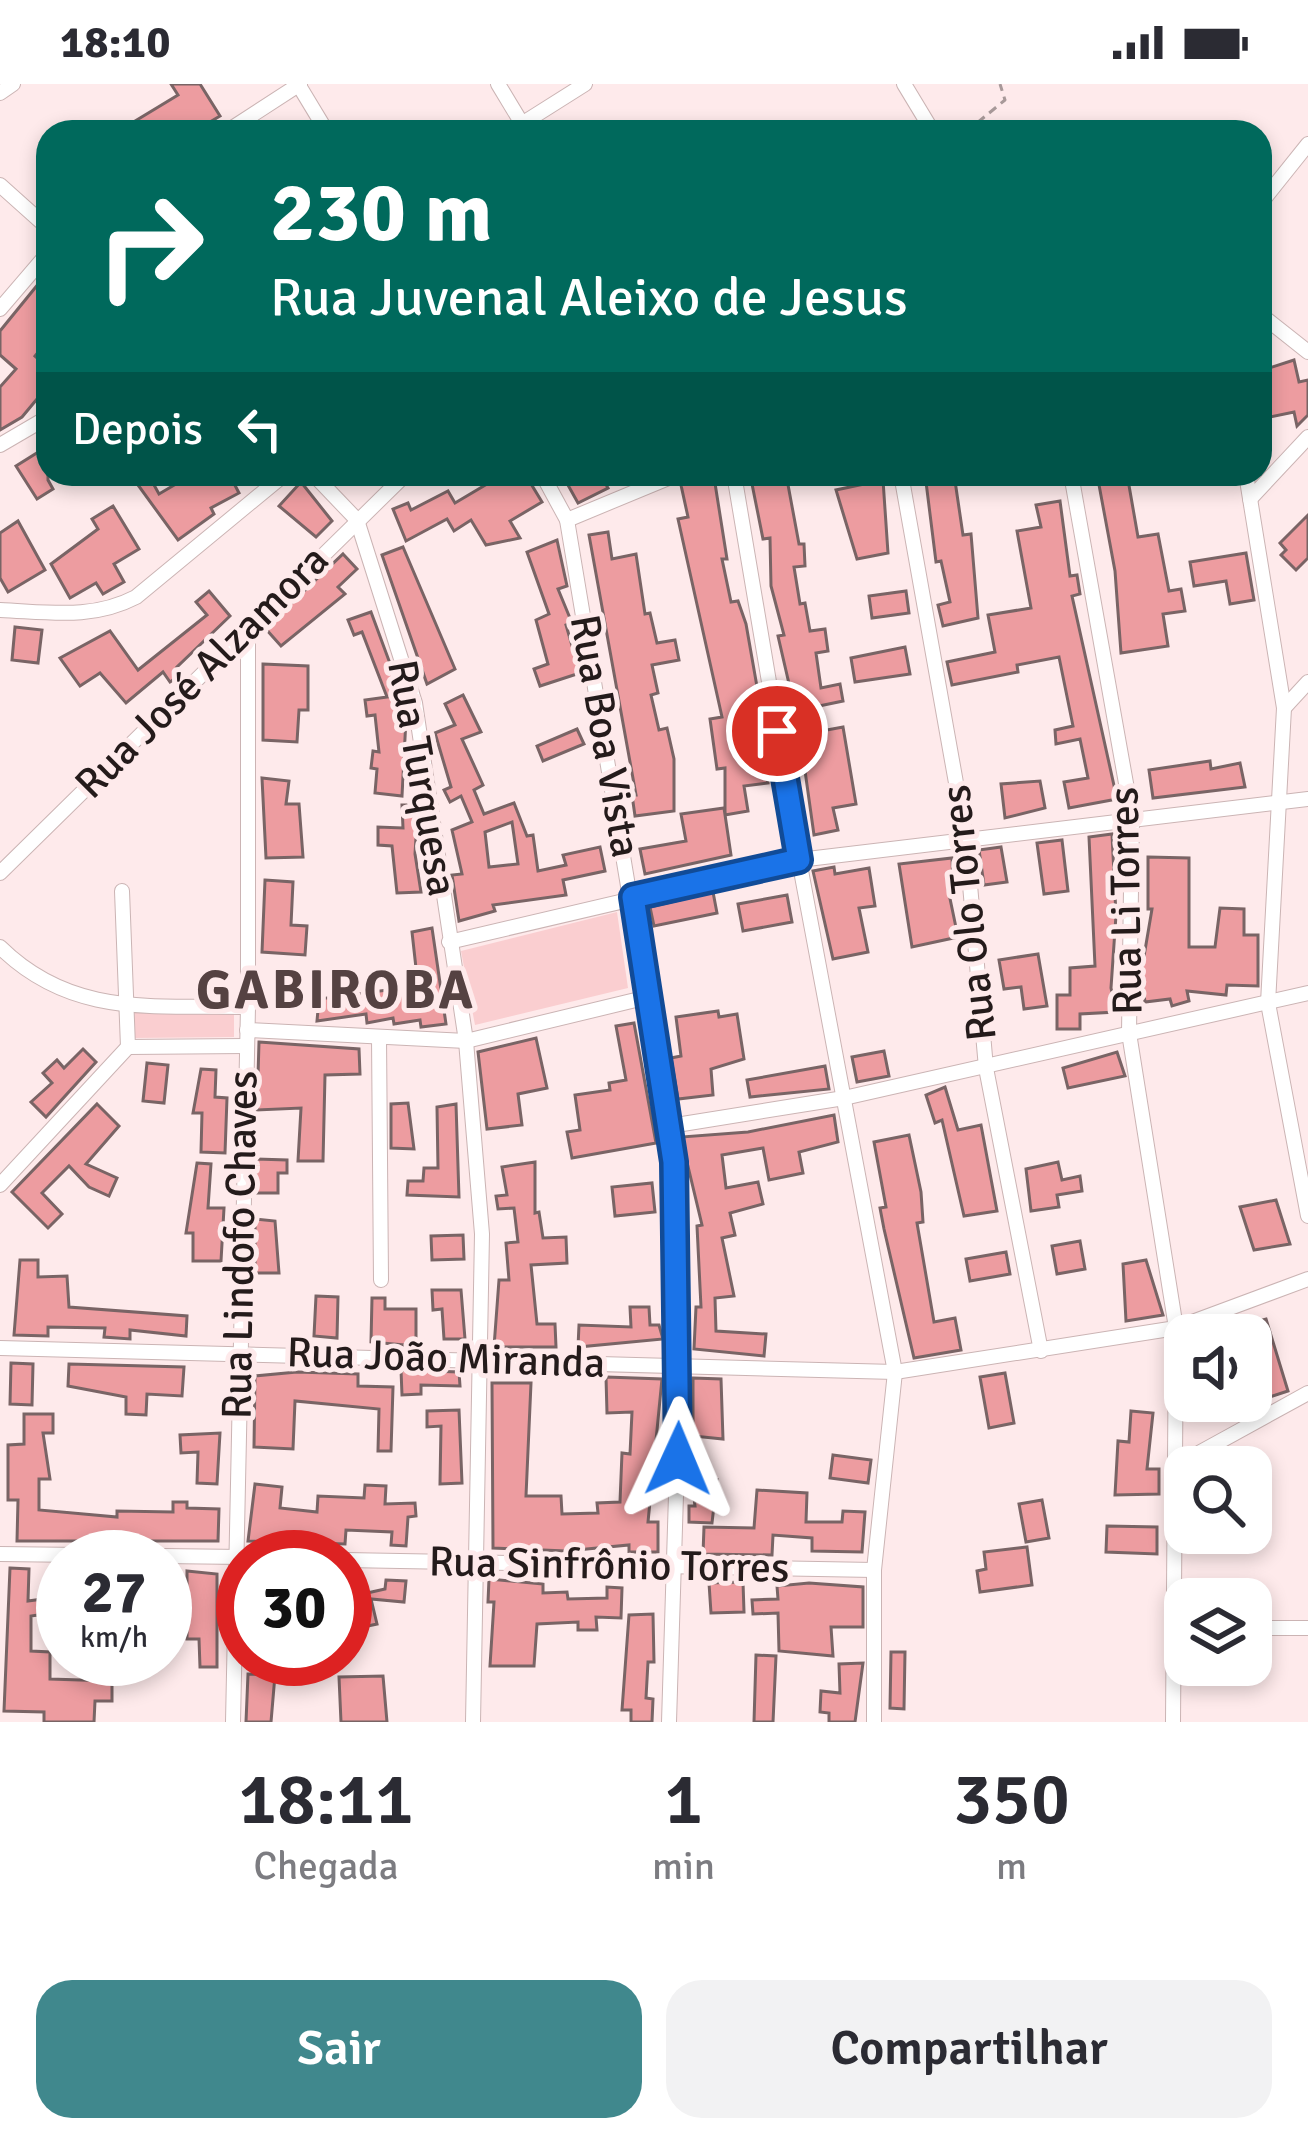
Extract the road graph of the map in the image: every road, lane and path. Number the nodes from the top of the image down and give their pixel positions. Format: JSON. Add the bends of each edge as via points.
{"nodes":[{"id":1,"x":13,"y":84,"type":"edge"},
{"id":2,"x":299,"y":84,"type":"edge"},
{"id":3,"x":498,"y":84,"type":"edge"},
{"id":4,"x":585,"y":84,"type":"edge"},
{"id":5,"x":904,"y":84,"type":"edge"},
{"id":6,"x":1000,"y":84,"type":"edge"},
{"id":7,"x":0,"y":93,"type":"edge"},
{"id":8,"x":244,"y":120,"type":"edge"},
{"id":9,"x":320,"y":120,"type":"edge"},
{"id":10,"x":515,"y":120,"type":"edge"},
{"id":11,"x":532,"y":120,"type":"edge"},
{"id":12,"x":926,"y":120,"type":"edge"},
{"id":13,"x":983,"y":120,"type":"edge"},
{"id":14,"x":1308,"y":144,"type":"edge"},
{"id":15,"x":0,"y":185,"type":"edge"},
{"id":16,"x":1272,"y":190,"type":"edge"},
{"id":17,"x":36,"y":217,"type":"edge"},
{"id":18,"x":36,"y":267,"type":"edge"},
{"id":19,"x":0,"y":309,"type":"edge"},
{"id":20,"x":1272,"y":324,"type":"edge"},
{"id":21,"x":1308,"y":352,"type":"edge"},
{"id":22,"x":36,"y":425,"type":"edge"},
{"id":23,"x":1308,"y":437,"type":"edge"},
{"id":24,"x":0,"y":445,"type":"edge"},
{"id":25,"x":1272,"y":475,"type":"edge"},
{"id":26,"x":270,"y":486,"type":"edge"},
{"id":27,"x":324,"y":486,"type":"edge"},
{"id":28,"x":393,"y":486,"type":"edge"},
{"id":29,"x":549,"y":486,"type":"edge"},
{"id":30,"x":649,"y":486,"type":"edge"},
{"id":31,"x":736,"y":486,"type":"edge"},
{"id":32,"x":903,"y":486,"type":"edge"},
{"id":33,"x":1073,"y":486,"type":"edge"},
{"id":34,"x":1248,"y":486,"type":"edge"},
{"id":35,"x":1262,"y":486,"type":"edge"},
{"id":36,"x":1250,"y":499,"type":"junction"},
{"id":37,"x":357,"y":520,"type":"junction"},
{"id":38,"x":567,"y":520,"type":"junction"},
{"id":39,"x":2,"y":606,"type":"edge"},
{"id":40,"x":248,"y":625,"type":"junction"},
{"id":41,"x":1308,"y":682,"type":"edge"},
{"id":42,"x":1285,"y":708,"type":"junction"},
{"id":43,"x":1308,"y":799,"type":"edge"},
{"id":44,"x":1277,"y":801,"type":"junction"},
{"id":45,"x":1132,"y":817,"type":"junction"},
{"id":46,"x":966,"y":839,"type":"junction"},
{"id":47,"x":799,"y":860,"type":"junction"},
{"id":48,"x":0,"y":872,"type":"edge"},
{"id":49,"x":122,"y":891,"type":"dead end"},
{"id":50,"x":633,"y":897,"type":"junction"},
{"id":51,"x":449,"y":942,"type":"junction"},
{"id":52,"x":0,"y":947,"type":"edge"},
{"id":53,"x":1308,"y":993,"type":"edge"},
{"id":54,"x":648,"y":997,"type":"junction"},
{"id":55,"x":1268,"y":1003,"type":"junction"},
{"id":56,"x":124,"y":1004,"type":"junction"},
{"id":57,"x":248,"y":1007,"type":"junction"},
{"id":58,"x":1129,"y":1033,"type":"junction"},
{"id":59,"x":380,"y":1037,"type":"junction"},
{"id":60,"x":246,"y":1038,"type":"junction"},
{"id":61,"x":466,"y":1041,"type":"junction"},
{"id":62,"x":128,"y":1047,"type":"junction"},
{"id":63,"x":986,"y":1068,"type":"junction"},
{"id":64,"x":844,"y":1098,"type":"junction"},
{"id":65,"x":670,"y":1126,"type":"junction"},
{"id":66,"x":0,"y":1185,"type":"edge"},
{"id":67,"x":1308,"y":1216,"type":"edge"},
{"id":68,"x":381,"y":1280,"type":"dead end"},
{"id":69,"x":1308,"y":1280,"type":"edge"},
{"id":70,"x":1174,"y":1314,"type":"edge"},
{"id":71,"x":1214,"y":1314,"type":"edge"},
{"id":72,"x":1164,"y":1330,"type":"edge"},
{"id":73,"x":0,"y":1348,"type":"edge"},
{"id":74,"x":1041,"y":1351,"type":"junction"},
{"id":75,"x":237,"y":1352,"type":"junction"},
{"id":76,"x":480,"y":1359,"type":"junction"},
{"id":77,"x":680,"y":1365,"type":"junction"},
{"id":78,"x":895,"y":1372,"type":"junction"},
{"id":79,"x":1308,"y":1393,"type":"edge"},
{"id":80,"x":1212,"y":1446,"type":"edge"},
{"id":81,"x":238,"y":1530,"type":"edge"},
{"id":82,"x":0,"y":1554,"type":"edge"},
{"id":83,"x":216,"y":1557,"type":"edge"},
{"id":84,"x":372,"y":1561,"type":"edge"},
{"id":85,"x":479,"y":1563,"type":"junction"},
{"id":86,"x":675,"y":1568,"type":"junction"},
{"id":87,"x":874,"y":1570,"type":"junction"},
{"id":88,"x":1272,"y":1628,"type":"edge"},
{"id":89,"x":1308,"y":1628,"type":"edge"},
{"id":90,"x":234,"y":1686,"type":"edge"},
{"id":91,"x":1175,"y":1686,"type":"edge"},
{"id":92,"x":233,"y":1722,"type":"edge"},
{"id":93,"x":473,"y":1722,"type":"edge"},
{"id":94,"x":668,"y":1722,"type":"edge"},
{"id":95,"x":874,"y":1722,"type":"edge"},
{"id":96,"x":1173,"y":1722,"type":"edge"}],
"edges":[{"from":1,"to":7,"type":"street"},
{"from":2,"to":8,"type":"street"},
{"from":2,"to":9,"type":"street"},
{"from":3,"to":10,"type":"street"},
{"from":4,"to":11,"type":"street"},
{"from":5,"to":12,"type":"street"},
{"from":6,"to":13,"type":"path","via":[[1005,100]]},
{"from":14,"to":16,"type":"street"},
{"from":15,"to":17,"type":"street"},
{"from":18,"to":19,"type":"street"},
{"from":20,"to":21,"type":"street"},
{"from":22,"to":24,"type":"street"},
{"from":23,"to":25,"type":"street"},
{"from":26,"to":39,"type":"street","via":[[114,608],[62,615]]},
{"from":27,"to":37,"type":"street"},
{"from":28,"to":37,"type":"street","name":"Rua José Alzamora"},
{"from":29,"to":38,"type":"street","name":"Rua Boa Vista"},
{"from":30,"to":38,"type":"street"},
{"from":31,"to":47,"type":"street"},
{"from":32,"to":46,"type":"street","name":"Rua Olo Torres"},
{"from":33,"to":45,"type":"street","name":"Rua Li Torres"},
{"from":34,"to":36,"type":"street"},
{"from":35,"to":36,"type":"street"},
{"from":36,"to":42,"type":"street"},
{"from":37,"to":40,"type":"street","name":"Rua José Alzamora"},
{"from":37,"to":51,"type":"street","name":"Rua Turquesa","via":[[415,703]]},
{"from":38,"to":50,"type":"street","name":"Rua Boa Vista"},
{"from":40,"to":48,"type":"street","name":"Rua José Alzamora"},
{"from":40,"to":57,"type":"street","name":"Rua Lindofo Chaves"},
{"from":41,"to":42,"type":"street"},
{"from":42,"to":44,"type":"street"},
{"from":43,"to":44,"type":"street"},
{"from":44,"to":45,"type":"street"},
{"from":44,"to":55,"type":"street"},
{"from":45,"to":46,"type":"street"},
{"from":45,"to":58,"type":"street","name":"Rua Li Torres"},
{"from":46,"to":47,"type":"street"},
{"from":46,"to":63,"type":"street","name":"Rua Olo Torres"},
{"from":47,"to":50,"type":"street"},
{"from":47,"to":64,"type":"street"},
{"from":49,"to":56,"type":"street"},
{"from":50,"to":51,"type":"street"},
{"from":50,"to":54,"type":"street","name":"Rua Boa Vista"},
{"from":51,"to":61,"type":"street","name":"Rua Turquesa"},
{"from":52,"to":56,"type":"street","via":[[66,994]]},
{"from":53,"to":55,"type":"street"},
{"from":54,"to":61,"type":"street"},
{"from":54,"to":65,"type":"street","name":"Rua Boa Vista"},
{"from":55,"to":58,"type":"street"},
{"from":55,"to":67,"type":"street"},
{"from":56,"to":57,"type":"street"},
{"from":56,"to":62,"type":"street"},
{"from":57,"to":60,"type":"street","name":"Rua Lindofo Chaves"},
{"from":58,"to":63,"type":"street"},
{"from":58,"to":70,"type":"street","name":"Rua Li Torres"},
{"from":59,"to":60,"type":"street"},
{"from":59,"to":61,"type":"street"},
{"from":59,"to":68,"type":"street"},
{"from":60,"to":62,"type":"street"},
{"from":60,"to":75,"type":"street","name":"Rua Lindofo Chaves"},
{"from":61,"to":76,"type":"street","name":"Rua Turquesa","via":[[482,1234]]},
{"from":62,"to":66,"type":"street"},
{"from":63,"to":64,"type":"street"},
{"from":63,"to":74,"type":"street","name":"Rua Olo Torres"},
{"from":64,"to":65,"type":"street"},
{"from":64,"to":78,"type":"street"},
{"from":65,"to":77,"type":"street","name":"Rua Boa Vista"},
{"from":69,"to":71,"type":"street","name":"Rua João Miranda"},
{"from":72,"to":74,"type":"street","name":"Rua João Miranda"},
{"from":73,"to":75,"type":"street","name":"Rua João Miranda"},
{"from":74,"to":78,"type":"street","name":"Rua João Miranda"},
{"from":75,"to":76,"type":"street","name":"Rua João Miranda"},
{"from":75,"to":81,"type":"street","name":"Rua Lindofo Chaves"},
{"from":76,"to":77,"type":"street","name":"Rua João Miranda"},
{"from":76,"to":85,"type":"street","name":"Rua Turquesa"},
{"from":77,"to":78,"type":"street","name":"Rua João Miranda"},
{"from":77,"to":86,"type":"street","name":"Rua Boa Vista"},
{"from":78,"to":87,"type":"street"},
{"from":79,"to":80,"type":"street"},
{"from":82,"to":83,"type":"street"},
{"from":84,"to":85,"type":"street","name":"Rua Sinfrônio Torres"},
{"from":85,"to":86,"type":"street","name":"Rua Sinfrônio Torres"},
{"from":85,"to":93,"type":"street","name":"Rua Turquesa"},
{"from":86,"to":87,"type":"street","name":"Rua Sinfrônio Torres"},
{"from":86,"to":94,"type":"street","name":"Rua Boa Vista"},
{"from":87,"to":95,"type":"street"},
{"from":88,"to":89,"type":"street"},
{"from":90,"to":92,"type":"street","name":"Rua Lindofo Chaves"},
{"from":91,"to":96,"type":"street","name":"Rua Li Torres"}]}
